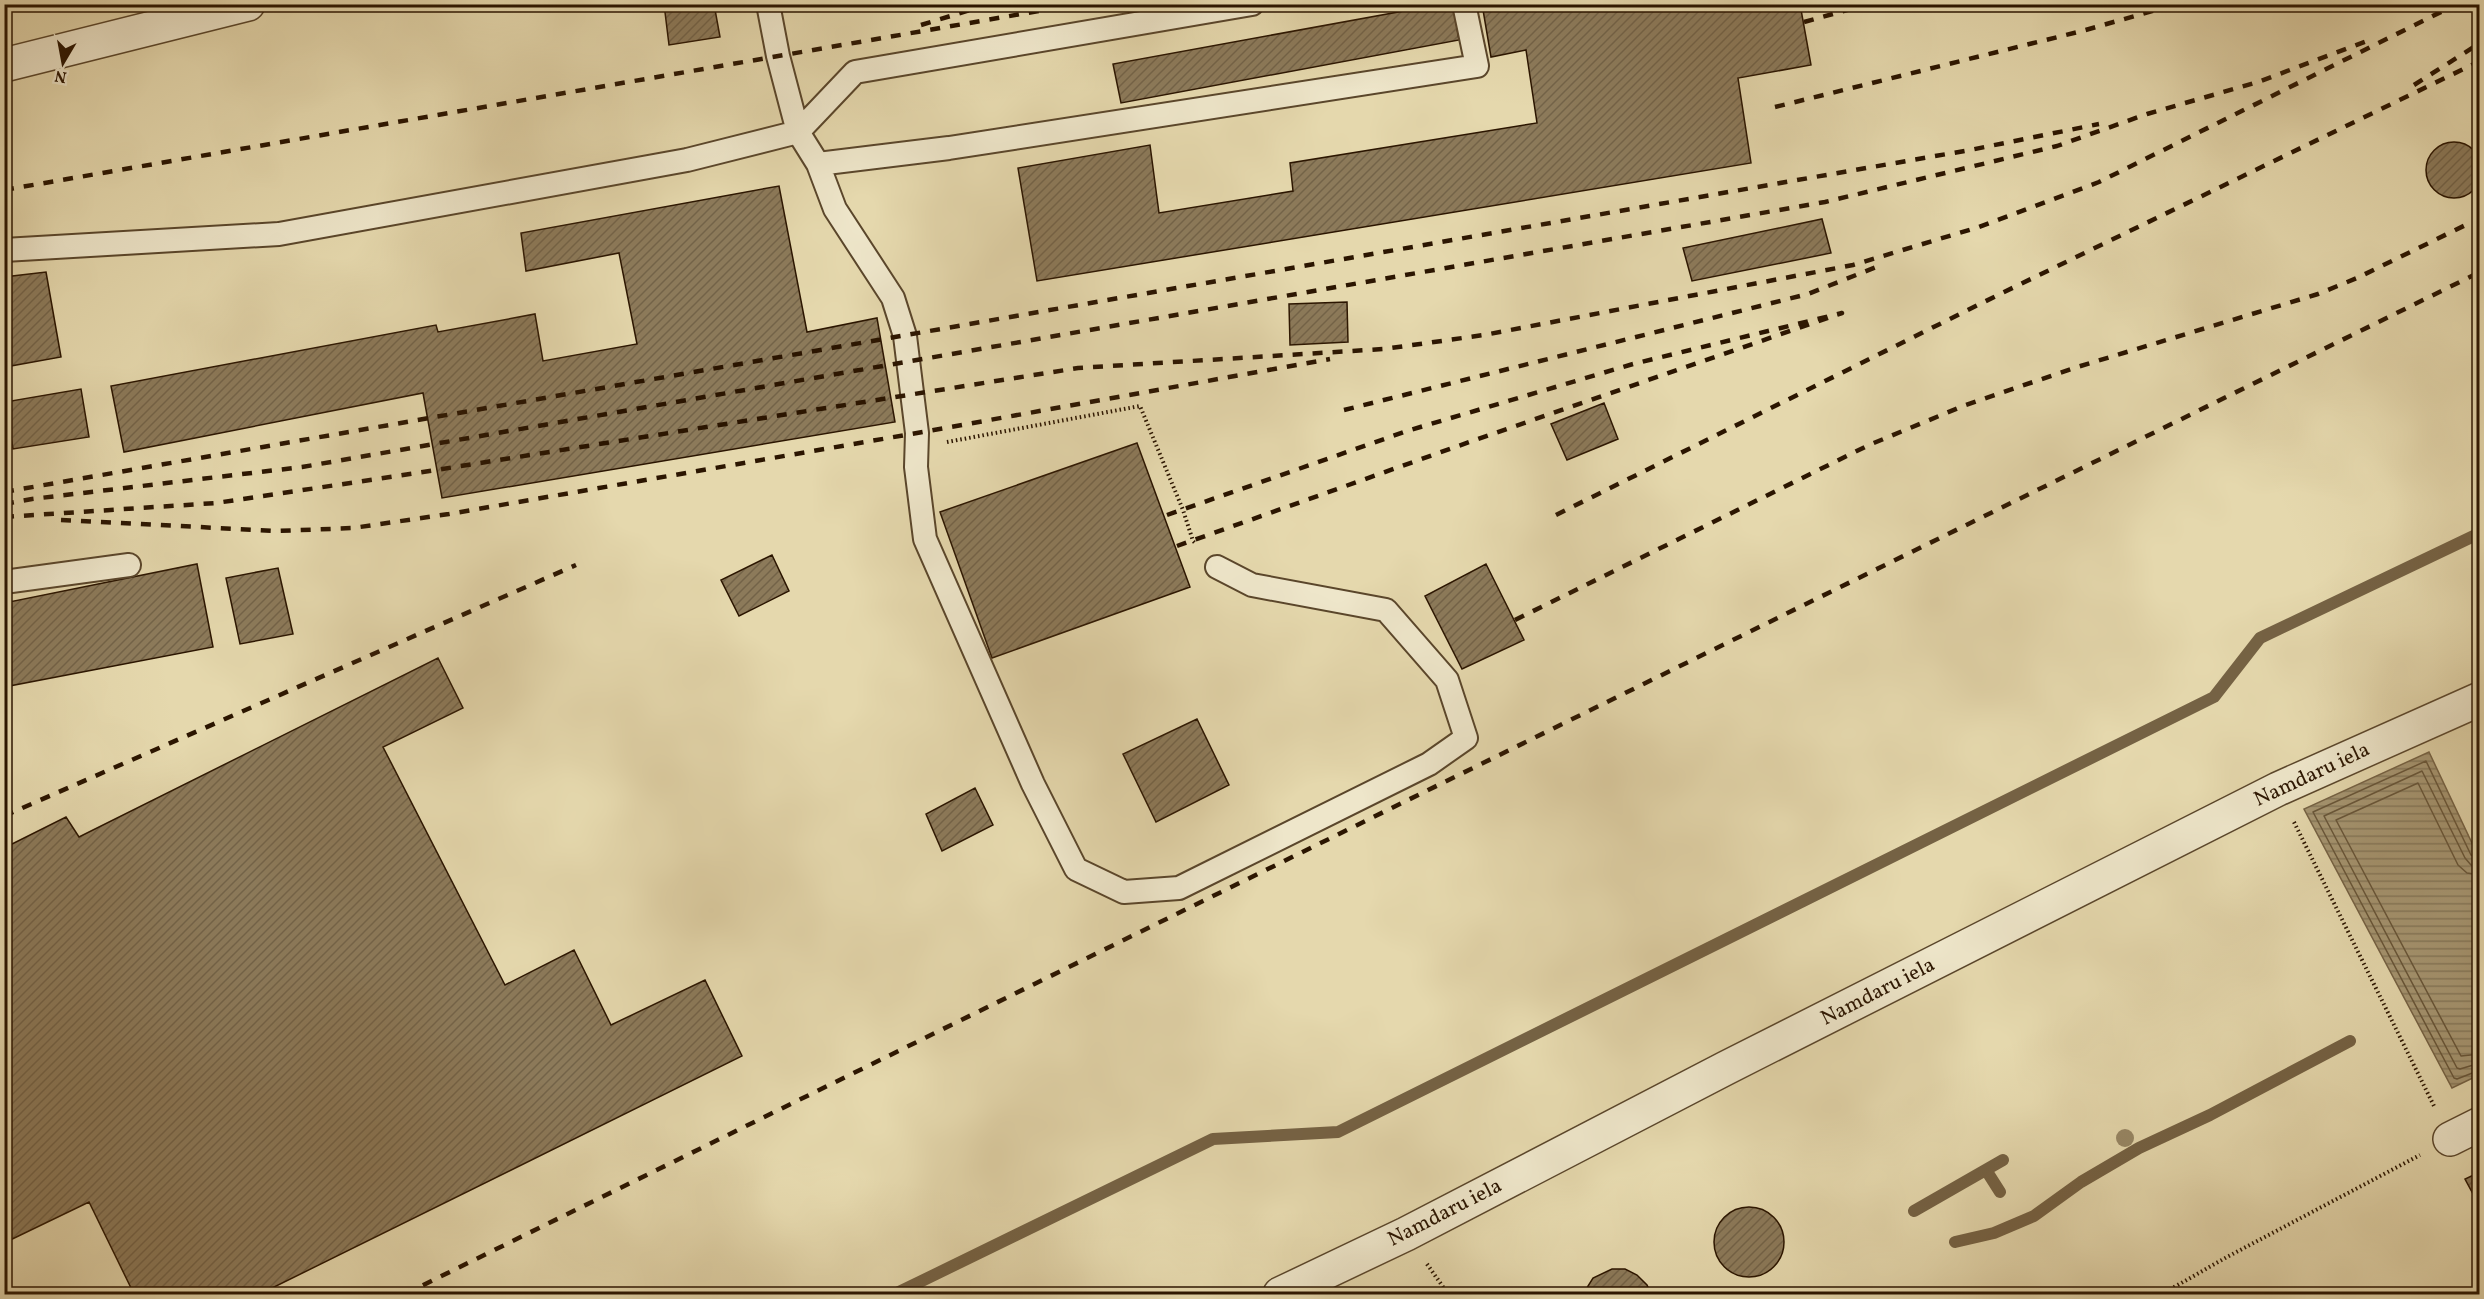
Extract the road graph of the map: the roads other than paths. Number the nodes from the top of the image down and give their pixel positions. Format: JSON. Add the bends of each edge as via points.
{"nodes":[{"id":1,"x":248,"y":4,"type":"edge"},
{"id":2,"x":768,"y":4,"type":"edge"},
{"id":3,"x":1252,"y":4,"type":"edge"},
{"id":4,"x":1464,"y":4,"type":"edge"},
{"id":5,"x":4,"y":65,"type":"edge"},
{"id":6,"x":798,"y":132,"type":"junction"},
{"id":7,"x":818,"y":164,"type":"junction"},
{"id":8,"x":4,"y":250,"type":"edge"},
{"id":9,"x":129,"y":565,"type":"dead end"},
{"id":10,"x":1217,"y":567,"type":"road end"},
{"id":11,"x":4,"y":582,"type":"edge"},
{"id":12,"x":2480,"y":699,"type":"edge"},
{"id":13,"x":2480,"y":1124,"type":"edge"},
{"id":14,"x":2450,"y":1139,"type":"road end"},
{"id":15,"x":1280,"y":1294,"type":"edge"}],
"edges":[{"from":1,"to":5,"type":"street"},
{"from":2,"to":6,"type":"lane"},
{"from":3,"to":6,"type":"lane","via":[[855,72]]},
{"from":4,"to":7,"type":"lane","via":[[1476,66],[949,148]]},
{"from":6,"to":7,"type":"lane"},
{"from":6,"to":8,"type":"lane","via":[[687,160],[279,234]]},
{"from":7,"to":10,"type":"lane","via":[[835,209],[893,298],[905,336],[925,539],[1033,784],[1076,869],[1124,892],[1179,888],[1429,764],[1466,738],[1447,680],[1386,610],[1252,585]]},
{"from":9,"to":11,"type":"lane"},
{"from":12,"to":15,"type":"street","name":"Namdaru iela","via":[[2278,789],[1406,1234]]},
{"from":13,"to":14,"type":"street"}]}
